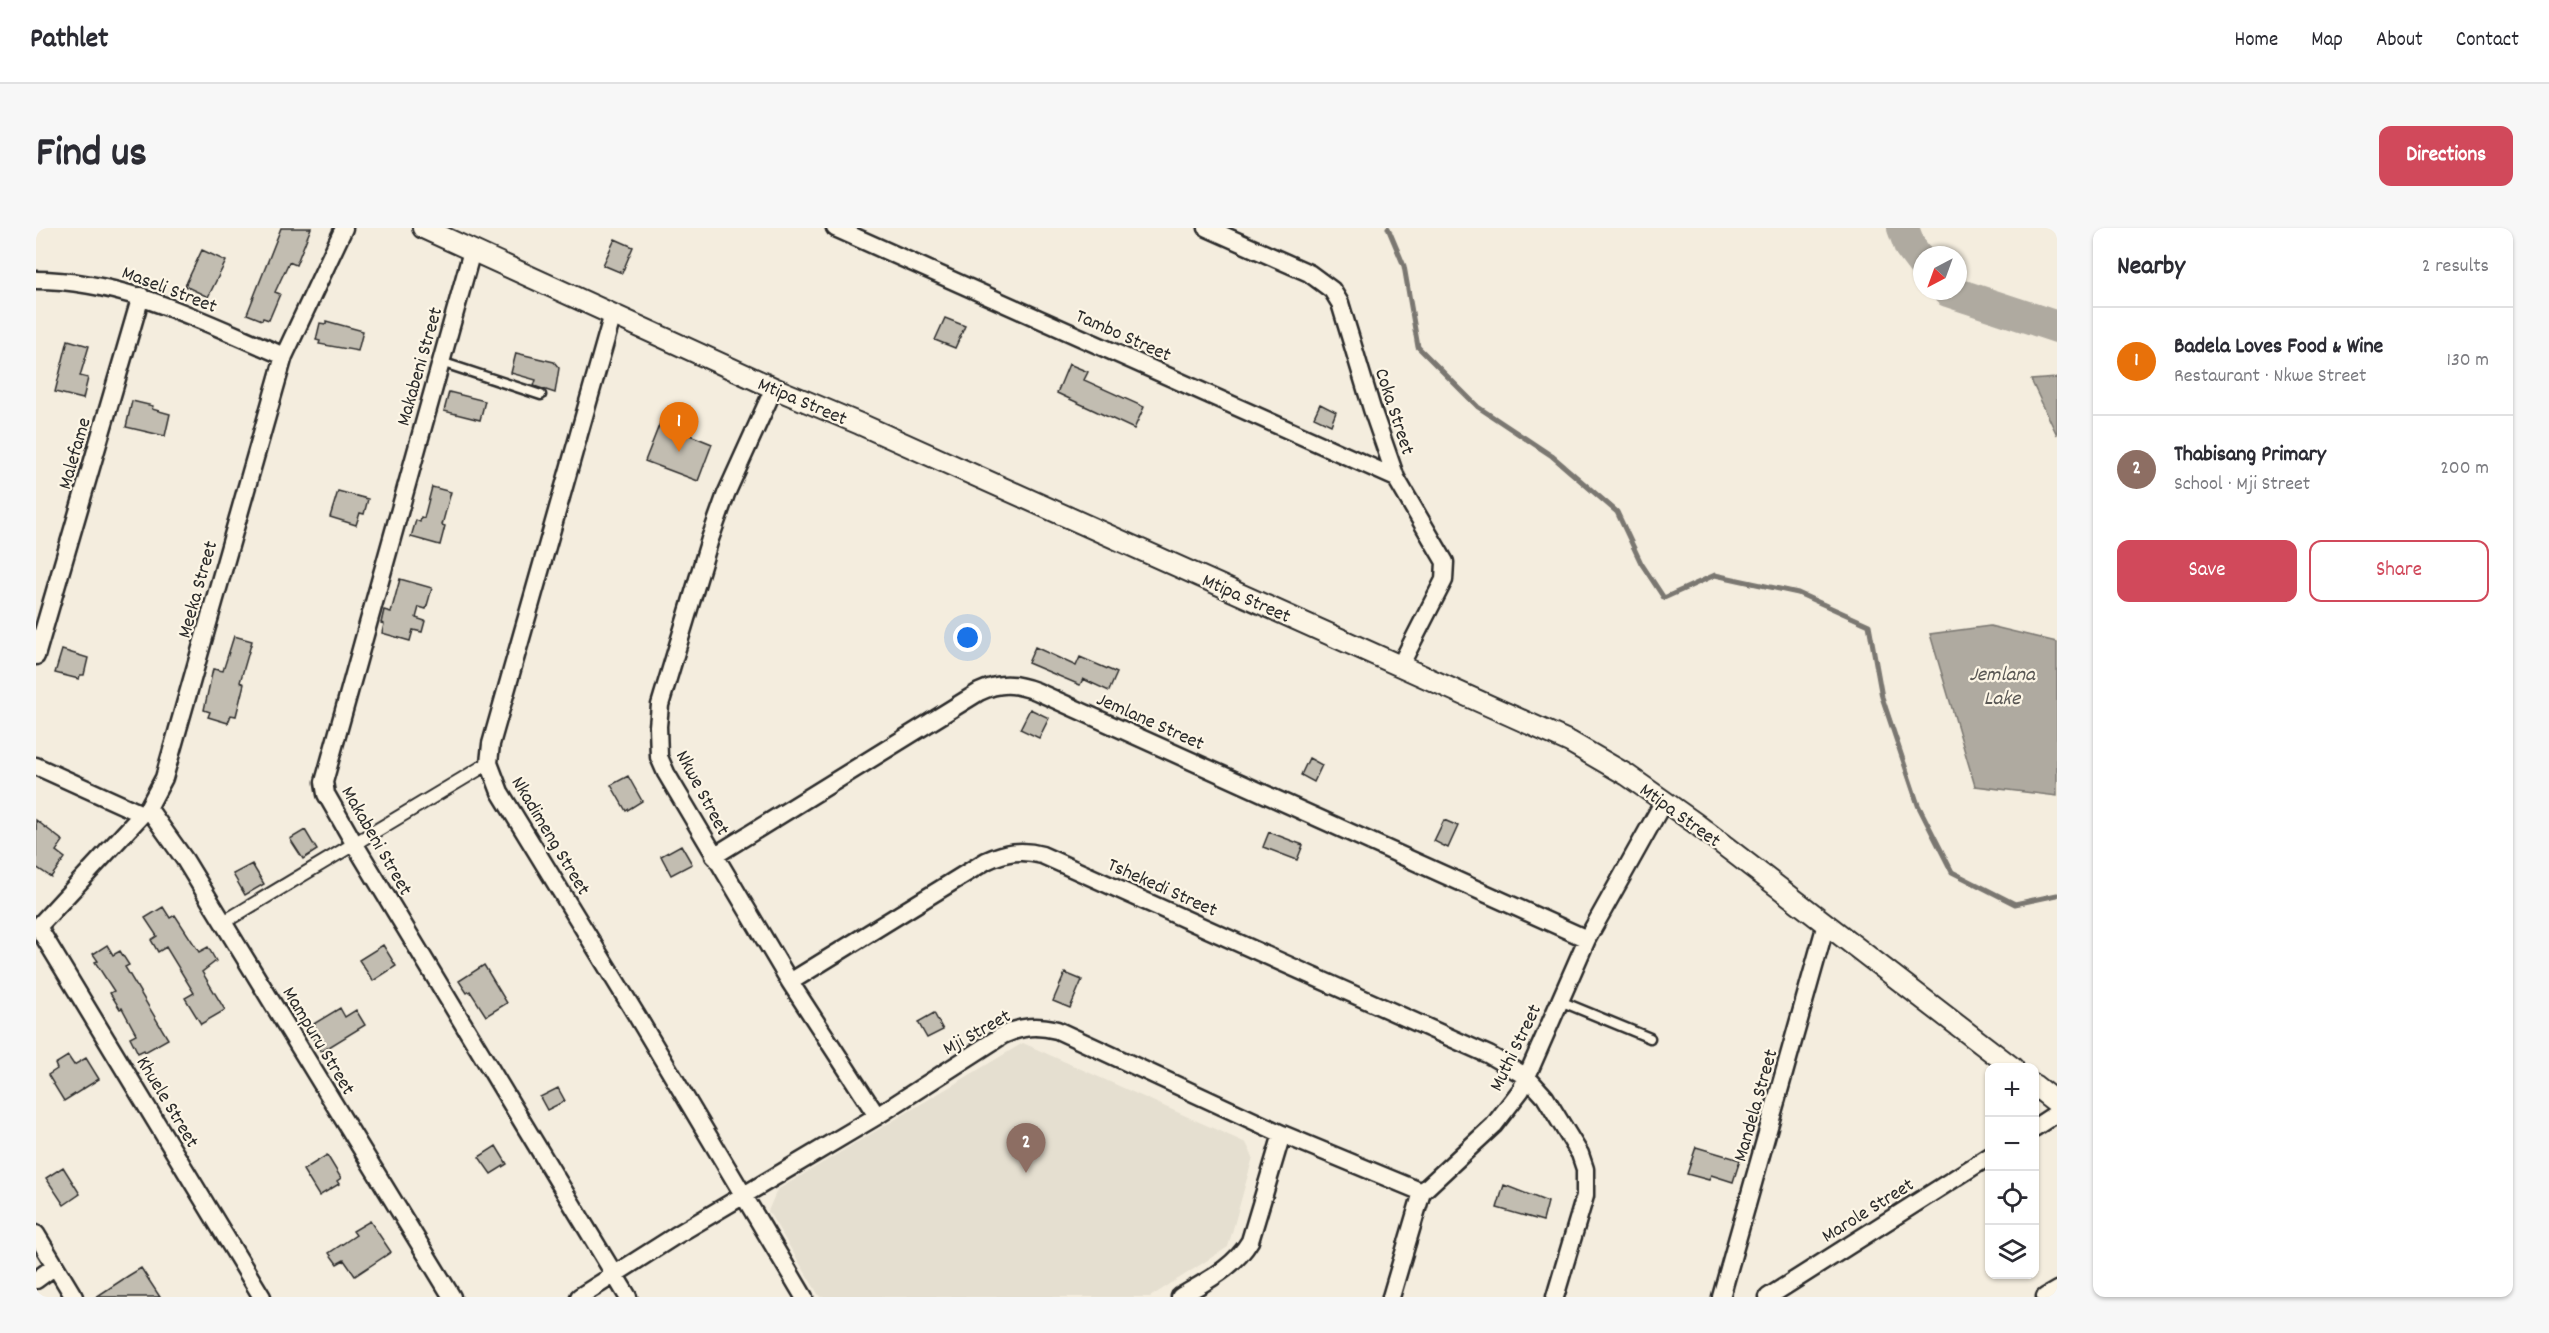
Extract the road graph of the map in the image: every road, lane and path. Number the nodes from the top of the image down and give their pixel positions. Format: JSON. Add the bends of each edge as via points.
{"nodes":[{"id":1,"x":344,"y":228,"type":"edge"},
{"id":2,"x":423,"y":228,"type":"edge"},
{"id":3,"x":835,"y":228,"type":"edge"},
{"id":4,"x":1208,"y":228,"type":"edge"},
{"id":5,"x":472,"y":251,"type":"junction"},
{"id":6,"x":36,"y":280,"type":"edge"},
{"id":7,"x":141,"y":296,"type":"junction"},
{"id":8,"x":613,"y":314,"type":"junction"},
{"id":9,"x":284,"y":356,"type":"junction"},
{"id":10,"x":441,"y":362,"type":"junction"},
{"id":11,"x":774,"y":388,"type":"junction"},
{"id":12,"x":541,"y":395,"type":"dead end"},
{"id":13,"x":1396,"y":477,"type":"junction"},
{"id":14,"x":36,"y":656,"type":"edge"},
{"id":15,"x":1400,"y":666,"type":"junction"},
{"id":16,"x":489,"y":763,"type":"junction"},
{"id":17,"x":36,"y":766,"type":"edge"},
{"id":18,"x":1664,"y":801,"type":"junction"},
{"id":19,"x":145,"y":811,"type":"junction"},
{"id":20,"x":354,"y":843,"type":"junction"},
{"id":21,"x":714,"y":856,"type":"junction"},
{"id":22,"x":224,"y":922,"type":"junction"},
{"id":23,"x":1826,"y":924,"type":"junction"},
{"id":24,"x":37,"y":928,"type":"edge"},
{"id":25,"x":1587,"y":939,"type":"junction"},
{"id":26,"x":790,"y":982,"type":"junction"},
{"id":27,"x":1560,"y":1001,"type":"junction"},
{"id":28,"x":1650,"y":1038,"type":"dead end"},
{"id":29,"x":2007,"y":1063,"type":"edge"},
{"id":30,"x":1527,"y":1077,"type":"junction"},
{"id":31,"x":2039,"y":1089,"type":"edge"},
{"id":32,"x":2057,"y":1103,"type":"edge"},
{"id":33,"x":2057,"y":1113,"type":"edge"},
{"id":34,"x":878,"y":1116,"type":"junction"},
{"id":35,"x":2039,"y":1125,"type":"edge"},
{"id":36,"x":1282,"y":1134,"type":"junction"},
{"id":37,"x":1985,"y":1159,"type":"edge"},
{"id":38,"x":1422,"y":1192,"type":"junction"},
{"id":39,"x":743,"y":1196,"type":"junction"},
{"id":40,"x":36,"y":1234,"type":"edge"},
{"id":41,"x":55,"y":1266,"type":"junction"},
{"id":42,"x":615,"y":1276,"type":"junction"},
{"id":43,"x":36,"y":1280,"type":"edge"},
{"id":44,"x":2057,"y":1290,"type":"edge"},
{"id":45,"x":74,"y":1297,"type":"edge"},
{"id":46,"x":262,"y":1297,"type":"edge"},
{"id":47,"x":452,"y":1297,"type":"edge"},
{"id":48,"x":579,"y":1297,"type":"edge"},
{"id":49,"x":628,"y":1297,"type":"edge"},
{"id":50,"x":804,"y":1297,"type":"edge"},
{"id":51,"x":1180,"y":1297,"type":"edge"},
{"id":52,"x":1392,"y":1297,"type":"edge"},
{"id":53,"x":1555,"y":1297,"type":"edge"},
{"id":54,"x":1721,"y":1297,"type":"edge"},
{"id":55,"x":1768,"y":1297,"type":"edge"},
{"id":56,"x":2045,"y":1297,"type":"edge"}],
"edges":[{"from":1,"to":9,"type":"street","name":"Meeka Street"},
{"from":2,"to":5,"type":"street","name":"Mtipa Street"},
{"from":3,"to":13,"type":"street","name":"Tambo Street"},
{"from":4,"to":13,"type":"street","name":"Coka Street","via":[[1309,273],[1332,290],[1340,303]]},
{"from":5,"to":8,"type":"street","name":"Mtipa Street"},
{"from":5,"to":10,"type":"street","name":"Makabeni Street"},
{"from":6,"to":7,"type":"street","name":"Maseli Street","via":[[84,282]]},
{"from":7,"to":9,"type":"street","name":"Maseli Street"},
{"from":7,"to":14,"type":"street","name":"Malefame"},
{"from":8,"to":11,"type":"street","name":"Mtipa Street"},
{"from":8,"to":16,"type":"street","name":"Nkadimeng Street","via":[[491,744]]},
{"from":9,"to":19,"type":"street","name":"Meeka Street","via":[[164,778]]},
{"from":10,"to":12,"type":"lane"},
{"from":10,"to":20,"type":"street","name":"Makabeni Street","via":[[324,782],[326,794]]},
{"from":11,"to":15,"type":"street","name":"Mtipa Street"},
{"from":11,"to":21,"type":"street","name":"Nkwe Street","via":[[713,530],[660,705],[659,757]]},
{"from":13,"to":15,"type":"street","name":"Coka Street","via":[[1436,544],[1446,571],[1440,591]]},
{"from":15,"to":18,"type":"street","name":"Mtipa Street","via":[[1570,742]]},
{"from":16,"to":20,"type":"street"},
{"from":16,"to":39,"type":"street","name":"Nkadimeng Street","via":[[500,792]]},
{"from":17,"to":19,"type":"street"},
{"from":18,"to":23,"type":"street","name":"Mtipa Street"},
{"from":18,"to":25,"type":"street","name":"Muthi Street"},
{"from":19,"to":22,"type":"street","name":"Mampuru Street","via":[[185,860]]},
{"from":19,"to":24,"type":"street","name":"Meeka Street"},
{"from":20,"to":22,"type":"street"},
{"from":20,"to":42,"type":"street","name":"Makabeni Street"},
{"from":21,"to":25,"type":"street","name":"Jemlane Street","via":[[979,692],[994,685],[1013,684]]},
{"from":21,"to":26,"type":"street","name":"Nkwe Street"},
{"from":22,"to":47,"type":"street","name":"Mampuru Street"},
{"from":23,"to":29,"type":"street","name":"Mtipa Street"},
{"from":23,"to":54,"type":"street","name":"Mandela Street"},
{"from":24,"to":46,"type":"street","name":"Khuele Street"},
{"from":25,"to":27,"type":"street","name":"Muthi Street"},
{"from":26,"to":30,"type":"street","name":"Tshekedi Street","via":[[986,861],[1000,854],[1030,852],[1478,1050]]},
{"from":26,"to":34,"type":"street","name":"Nkwe Street"},
{"from":27,"to":28,"type":"lane"},
{"from":27,"to":30,"type":"street","name":"Muthi Street"},
{"from":30,"to":38,"type":"street","name":"Muthi Street","via":[[1508,1109]]},
{"from":30,"to":53,"type":"street","via":[[1554,1109],[1585,1168],[1585,1196]]},
{"from":31,"to":32,"type":"street"},
{"from":33,"to":35,"type":"street"},
{"from":34,"to":36,"type":"street","name":"Mji Street","via":[[1003,1035],[1032,1026],[1057,1030]]},
{"from":34,"to":39,"type":"street","name":"Mji Street"},
{"from":36,"to":38,"type":"street","name":"Mji Street"},
{"from":36,"to":51,"type":"street","via":[[1250,1241],[1242,1254]]},
{"from":37,"to":55,"type":"street","name":"Marole Street"},
{"from":38,"to":52,"type":"street"},
{"from":39,"to":42,"type":"street","name":"Mji Street"},
{"from":39,"to":50,"type":"street","name":"Nkadimeng Street"},
{"from":40,"to":41,"type":"street"},
{"from":41,"to":43,"type":"street"},
{"from":41,"to":45,"type":"street"},
{"from":42,"to":48,"type":"street","name":"Mji Street"},
{"from":42,"to":49,"type":"street","name":"Makabeni Street"},
{"from":44,"to":56,"type":"street"}]}
